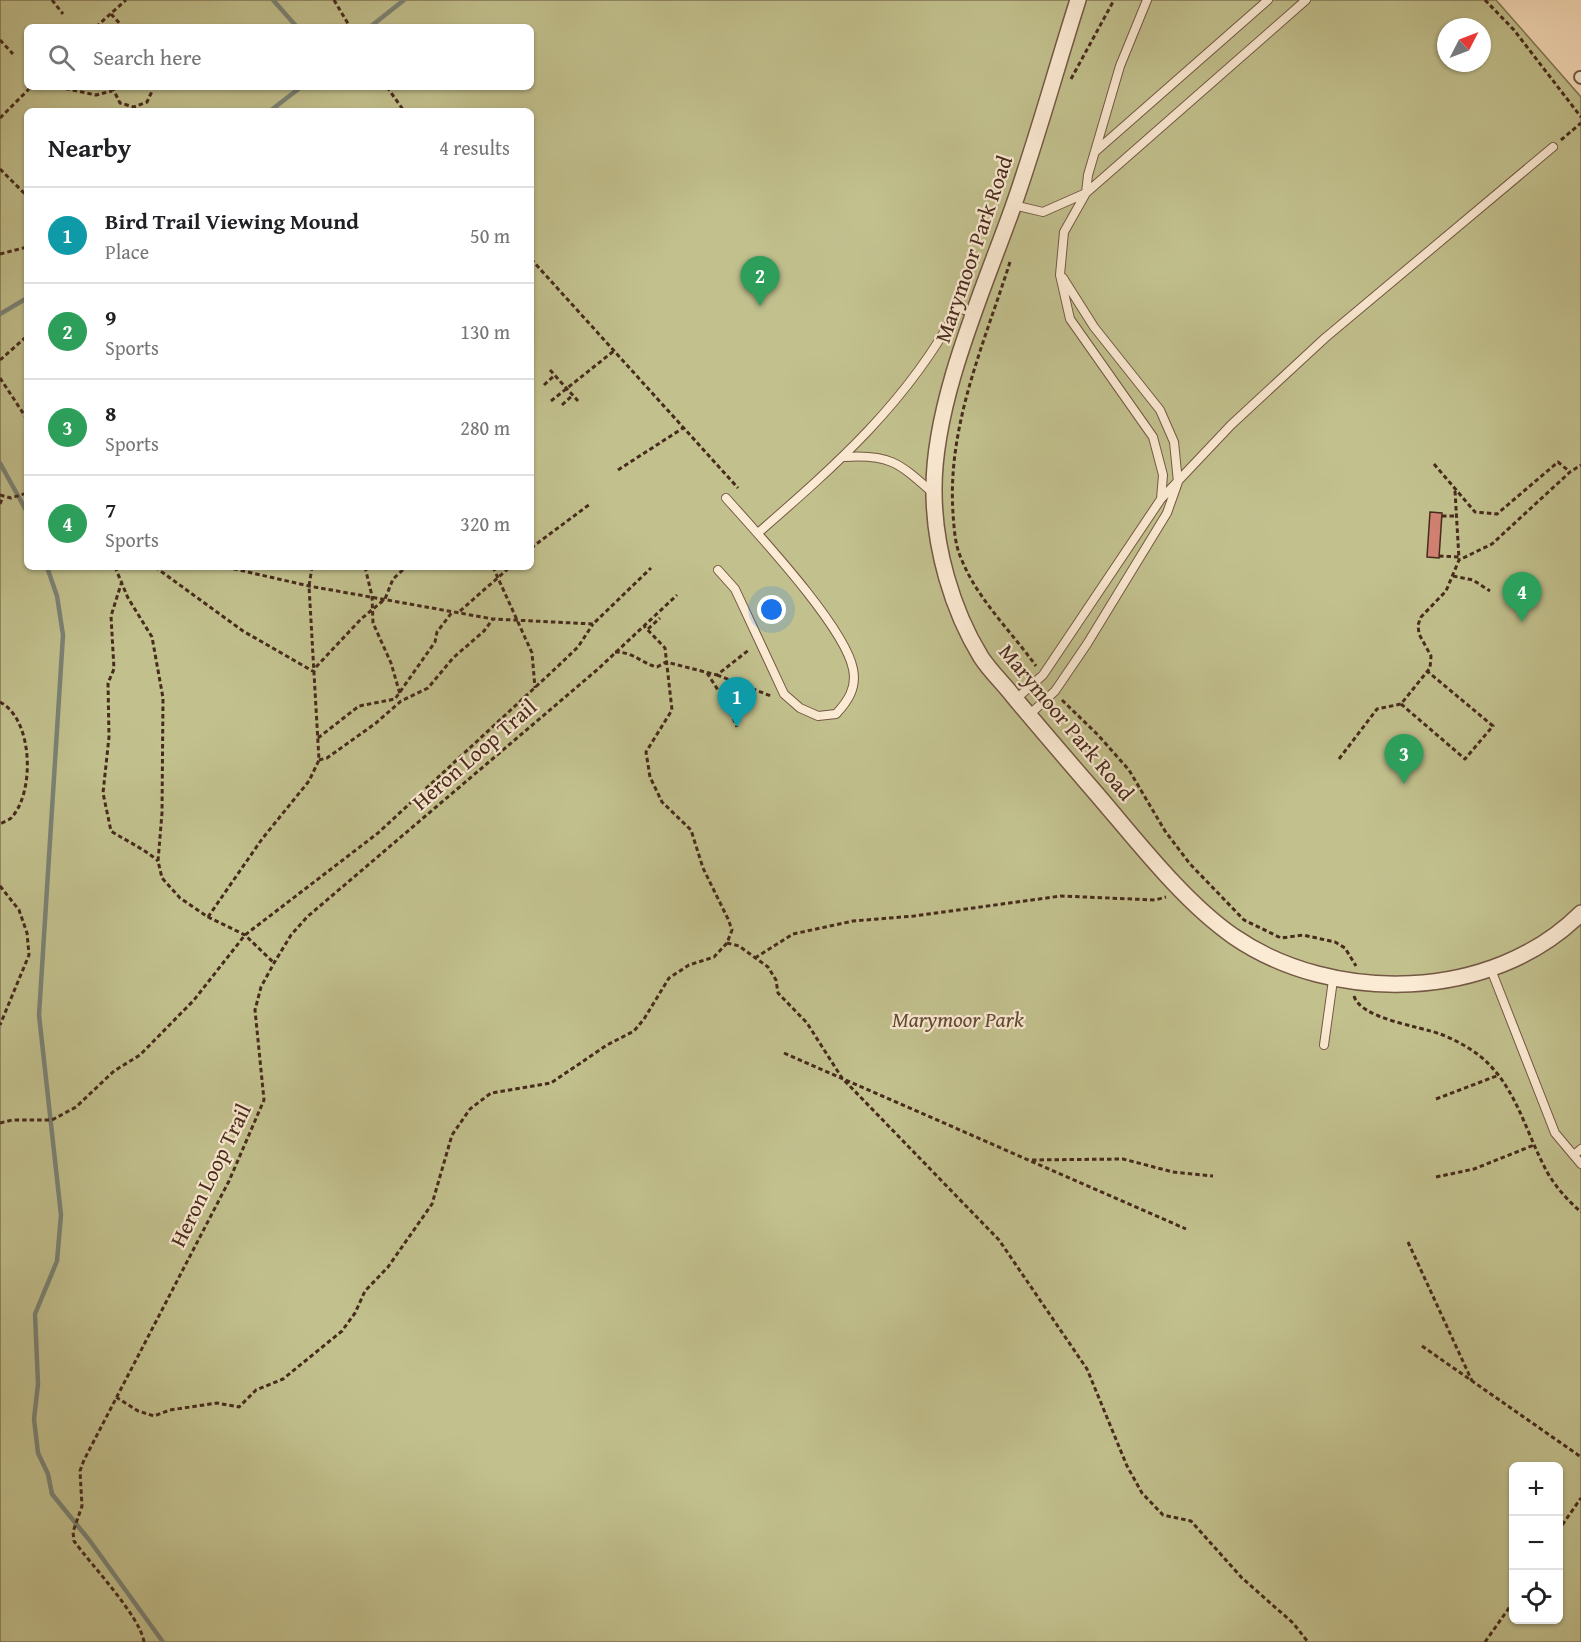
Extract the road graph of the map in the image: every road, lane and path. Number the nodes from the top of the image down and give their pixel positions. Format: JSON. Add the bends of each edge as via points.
{"nodes":[{"id":1,"x":52,"y":0,"type":"edge"},
{"id":2,"x":126,"y":0,"type":"edge"},
{"id":3,"x":334,"y":0,"type":"edge"},
{"id":4,"x":1078,"y":0,"type":"edge"},
{"id":5,"x":1114,"y":0,"type":"edge"},
{"id":6,"x":1147,"y":0,"type":"edge"},
{"id":7,"x":1268,"y":0,"type":"edge"},
{"id":8,"x":1305,"y":0,"type":"edge"},
{"id":9,"x":1485,"y":0,"type":"edge"},
{"id":10,"x":63,"y":14,"type":"dead end"},
{"id":11,"x":111,"y":14,"type":"junction"},
{"id":12,"x":99,"y":24,"type":"edge"},
{"id":13,"x":120,"y":24,"type":"edge"},
{"id":14,"x":348,"y":24,"type":"edge"},
{"id":15,"x":0,"y":40,"type":"edge"},
{"id":16,"x":13,"y":54,"type":"dead end"},
{"id":17,"x":1069,"y":84,"type":"dead end"},
{"id":18,"x":28,"y":90,"type":"edge"},
{"id":19,"x":72,"y":90,"type":"edge"},
{"id":20,"x":109,"y":90,"type":"edge"},
{"id":21,"x":113,"y":90,"type":"edge"},
{"id":22,"x":153,"y":90,"type":"edge"},
{"id":23,"x":389,"y":90,"type":"edge"},
{"id":24,"x":402,"y":108,"type":"edge"},
{"id":25,"x":1581,"y":117,"type":"edge"},
{"id":26,"x":0,"y":118,"type":"edge"},
{"id":27,"x":1581,"y":123,"type":"edge"},
{"id":28,"x":1553,"y":147,"type":"joint"},
{"id":29,"x":1096,"y":151,"type":"junction"},
{"id":30,"x":0,"y":169,"type":"edge"},
{"id":31,"x":24,"y":193,"type":"edge"},
{"id":32,"x":1086,"y":193,"type":"junction"},
{"id":33,"x":1013,"y":205,"type":"junction"},
{"id":34,"x":24,"y":248,"type":"edge"},
{"id":35,"x":0,"y":254,"type":"edge"},
{"id":36,"x":1012,"y":257,"type":"dead end"},
{"id":37,"x":534,"y":262,"type":"edge"},
{"id":38,"x":1060,"y":275,"type":"junction"},
{"id":39,"x":974,"y":313,"type":"junction"},
{"id":40,"x":24,"y":339,"type":"edge"},
{"id":41,"x":615,"y":350,"type":"junction"},
{"id":42,"x":0,"y":360,"type":"edge"},
{"id":43,"x":550,"y":370,"type":"dead end"},
{"id":44,"x":555,"y":375,"type":"junction"},
{"id":45,"x":0,"y":378,"type":"edge"},
{"id":46,"x":544,"y":385,"type":"dead end"},
{"id":47,"x":567,"y":388,"type":"junction"},
{"id":48,"x":573,"y":395,"type":"junction"},
{"id":49,"x":551,"y":401,"type":"dead end"},
{"id":50,"x":578,"y":401,"type":"dead end"},
{"id":51,"x":562,"y":405,"type":"dead end"},
{"id":52,"x":24,"y":414,"type":"edge"},
{"id":53,"x":683,"y":428,"type":"junction"},
{"id":54,"x":845,"y":457,"type":"junction"},
{"id":55,"x":1434,"y":464,"type":"dead end"},
{"id":56,"x":1581,"y":465,"type":"edge"},
{"id":57,"x":618,"y":470,"type":"dead end"},
{"id":58,"x":1570,"y":472,"type":"junction"},
{"id":59,"x":1178,"y":482,"type":"junction"},
{"id":60,"x":738,"y":488,"type":"dead end"},
{"id":61,"x":1455,"y":489,"type":"junction"},
{"id":62,"x":24,"y":493,"type":"edge"},
{"id":63,"x":933,"y":493,"type":"junction"},
{"id":64,"x":2,"y":496,"type":"edge"},
{"id":65,"x":726,"y":498,"type":"dead end"},
{"id":66,"x":1161,"y":499,"type":"junction"},
{"id":67,"x":0,"y":504,"type":"edge"},
{"id":68,"x":590,"y":504,"type":"dead end"},
{"id":69,"x":1442,"y":516,"type":"dead end"},
{"id":70,"x":1456,"y":516,"type":"junction"},
{"id":71,"x":758,"y":533,"type":"junction"},
{"id":72,"x":534,"y":546,"type":"edge"},
{"id":73,"x":1439,"y":556,"type":"dead end"},
{"id":74,"x":1459,"y":558,"type":"junction"},
{"id":75,"x":651,"y":568,"type":"dead end"},
{"id":76,"x":117,"y":570,"type":"edge"},
{"id":77,"x":159,"y":570,"type":"edge"},
{"id":78,"x":239,"y":570,"type":"edge"},
{"id":79,"x":312,"y":570,"type":"edge"},
{"id":80,"x":366,"y":570,"type":"edge"},
{"id":81,"x":403,"y":570,"type":"edge"},
{"id":82,"x":494,"y":570,"type":"edge"},
{"id":83,"x":506,"y":570,"type":"edge"},
{"id":84,"x":718,"y":570,"type":"dead end"},
{"id":85,"x":1453,"y":576,"type":"junction"},
{"id":86,"x":498,"y":577,"type":"junction"},
{"id":87,"x":122,"y":579,"type":"junction"},
{"id":88,"x":309,"y":586,"type":"junction"},
{"id":89,"x":1490,"y":591,"type":"dead end"},
{"id":90,"x":677,"y":595,"type":"dead end"},
{"id":91,"x":372,"y":596,"type":"junction"},
{"id":92,"x":385,"y":599,"type":"junction"},
{"id":93,"x":372,"y":608,"type":"junction"},
{"id":94,"x":453,"y":611,"type":"junction"},
{"id":95,"x":458,"y":612,"type":"junction"},
{"id":96,"x":660,"y":618,"type":"dead end"},
{"id":97,"x":493,"y":619,"type":"junction"},
{"id":98,"x":519,"y":621,"type":"junction"},
{"id":99,"x":593,"y":624,"type":"junction"},
{"id":100,"x":644,"y":626,"type":"junction"},
{"id":101,"x":647,"y":630,"type":"junction"},
{"id":102,"x":761,"y":646,"type":"junction"},
{"id":103,"x":615,"y":652,"type":"junction"},
{"id":104,"x":666,"y":662,"type":"junction"},
{"id":105,"x":316,"y":670,"type":"junction"},
{"id":106,"x":1427,"y":671,"type":"junction"},
{"id":107,"x":1040,"y":672,"type":"dead end"},
{"id":108,"x":707,"y":674,"type":"junction"},
{"id":109,"x":717,"y":675,"type":"junction"},
{"id":110,"x":535,"y":688,"type":"junction"},
{"id":111,"x":400,"y":694,"type":"junction"},
{"id":112,"x":1058,"y":695,"type":"dead end"},
{"id":113,"x":1016,"y":699,"type":"junction"},
{"id":114,"x":401,"y":701,"type":"junction"},
{"id":115,"x":0,"y":702,"type":"edge"},
{"id":116,"x":1401,"y":704,"type":"junction"},
{"id":117,"x":800,"y":708,"type":"junction"},
{"id":118,"x":1029,"y":715,"type":"junction"},
{"id":119,"x":737,"y":727,"type":"dead end"},
{"id":120,"x":318,"y":738,"type":"junction"},
{"id":121,"x":1339,"y":759,"type":"dead end"},
{"id":122,"x":319,"y":760,"type":"junction"},
{"id":123,"x":0,"y":824,"type":"edge"},
{"id":124,"x":158,"y":861,"type":"junction"},
{"id":125,"x":0,"y":886,"type":"edge"},
{"id":126,"x":1183,"y":891,"type":"junction"},
{"id":127,"x":1581,"y":913,"type":"edge"},
{"id":128,"x":208,"y":917,"type":"junction"},
{"id":129,"x":245,"y":935,"type":"junction"},
{"id":130,"x":727,"y":943,"type":"junction"},
{"id":131,"x":755,"y":958,"type":"junction"},
{"id":132,"x":274,"y":963,"type":"junction"},
{"id":133,"x":1490,"y":967,"type":"junction"},
{"id":134,"x":1356,"y":973,"type":"dead end"},
{"id":135,"x":1333,"y":980,"type":"junction"},
{"id":136,"x":1354,"y":990,"type":"dead end"},
{"id":137,"x":0,"y":1025,"type":"edge"},
{"id":138,"x":1324,"y":1045,"type":"dead end"},
{"id":139,"x":784,"y":1053,"type":"dead end"},
{"id":140,"x":1499,"y":1075,"type":"junction"},
{"id":141,"x":842,"y":1078,"type":"junction"},
{"id":142,"x":1436,"y":1098,"type":"dead end"},
{"id":143,"x":0,"y":1123,"type":"edge"},
{"id":144,"x":1534,"y":1145,"type":"junction"},
{"id":145,"x":1581,"y":1149,"type":"edge"},
{"id":146,"x":1574,"y":1155,"type":"junction"},
{"id":147,"x":1030,"y":1161,"type":"junction"},
{"id":148,"x":1581,"y":1164,"type":"edge"},
{"id":149,"x":1213,"y":1176,"type":"dead end"},
{"id":150,"x":1436,"y":1177,"type":"dead end"},
{"id":151,"x":1581,"y":1212,"type":"edge"},
{"id":152,"x":1186,"y":1229,"type":"dead end"},
{"id":153,"x":1408,"y":1242,"type":"dead end"},
{"id":154,"x":1422,"y":1346,"type":"dead end"},
{"id":155,"x":1473,"y":1383,"type":"junction"},
{"id":156,"x":116,"y":1397,"type":"junction"},
{"id":157,"x":1581,"y":1457,"type":"edge"},
{"id":158,"x":1581,"y":1498,"type":"edge"},
{"id":159,"x":1563,"y":1524,"type":"edge"},
{"id":160,"x":1509,"y":1608,"type":"edge"},
{"id":161,"x":144,"y":1642,"type":"edge"},
{"id":162,"x":1308,"y":1642,"type":"edge"},
{"id":163,"x":1485,"y":1642,"type":"edge"}],
"edges":[{"from":1,"to":10,"type":"path"},
{"from":2,"to":11,"type":"path"},
{"from":3,"to":14,"type":"path"},
{"from":4,"to":33,"type":"street","name":"Marymoor Park Road"},
{"from":5,"to":17,"type":"path"},
{"from":6,"to":29,"type":"lane","via":[[1120,66]]},
{"from":7,"to":29,"type":"lane"},
{"from":8,"to":32,"type":"lane"},
{"from":9,"to":25,"type":"path","via":[[1514,30]]},
{"from":11,"to":12,"type":"path"},
{"from":11,"to":13,"type":"path"},
{"from":15,"to":16,"type":"path"},
{"from":18,"to":26,"type":"path"},
{"from":19,"to":20,"type":"path","via":[[96,95]]},
{"from":21,"to":22,"type":"path","via":[[120,103],[134,107],[147,102]]},
{"from":23,"to":24,"type":"path"},
{"from":27,"to":28,"type":"path"},
{"from":28,"to":59,"type":"lane","via":[[1325,338],[1231,425]]},
{"from":29,"to":32,"type":"lane"},
{"from":30,"to":31,"type":"path"},
{"from":32,"to":33,"type":"lane","via":[[1043,212]]},
{"from":32,"to":38,"type":"lane","via":[[1064,232]]},
{"from":33,"to":39,"type":"street","name":"Marymoor Park Road"},
{"from":34,"to":35,"type":"path"},
{"from":36,"to":107,"type":"path","via":[[963,409],[953,465],[952,499],[960,557],[975,588]]},
{"from":37,"to":41,"type":"path"},
{"from":38,"to":59,"type":"lane","via":[[1160,410],[1174,442]]},
{"from":38,"to":66,"type":"lane","via":[[1070,319],[1153,437],[1163,475]]},
{"from":39,"to":54,"type":"lane","via":[[958,308],[884,414]]},
{"from":39,"to":63,"type":"street","name":"Marymoor Park Road","via":[[937,440]]},
{"from":40,"to":42,"type":"path"},
{"from":41,"to":47,"type":"path"},
{"from":41,"to":53,"type":"path"},
{"from":43,"to":44,"type":"path"},
{"from":44,"to":46,"type":"path"},
{"from":44,"to":47,"type":"path"},
{"from":45,"to":52,"type":"path"},
{"from":47,"to":48,"type":"path"},
{"from":47,"to":49,"type":"path"},
{"from":48,"to":50,"type":"path"},
{"from":48,"to":51,"type":"path"},
{"from":53,"to":57,"type":"path"},
{"from":53,"to":60,"type":"path"},
{"from":54,"to":63,"type":"lane","via":[[888,459]]},
{"from":54,"to":71,"type":"lane"},
{"from":55,"to":61,"type":"path"},
{"from":56,"to":58,"type":"path"},
{"from":58,"to":61,"type":"path","via":[[1558,462],[1497,514],[1475,512]]},
{"from":58,"to":74,"type":"path","via":[[1492,544]]},
{"from":59,"to":66,"type":"lane"},
{"from":59,"to":118,"type":"lane","via":[[1167,513],[1087,644],[1055,692]]},
{"from":61,"to":70,"type":"path"},
{"from":62,"to":64,"type":"path","via":[[11,498]]},
{"from":63,"to":113,"type":"street","name":"Marymoor Park Road","via":[[946,574],[963,621],[982,659]]},
{"from":64,"to":67,"type":"path"},
{"from":65,"to":71,"type":"lane"},
{"from":66,"to":113,"type":"lane","via":[[1043,675]]},
{"from":68,"to":72,"type":"path"},
{"from":69,"to":70,"type":"path"},
{"from":70,"to":74,"type":"path"},
{"from":71,"to":117,"type":"lane","via":[[842,641],[853,670],[851,699],[836,714],[818,716]]},
{"from":73,"to":74,"type":"path"},
{"from":74,"to":85,"type":"path"},
{"from":75,"to":99,"type":"path"},
{"from":76,"to":87,"type":"path"},
{"from":77,"to":105,"type":"path","via":[[243,631]]},
{"from":78,"to":88,"type":"path"},
{"from":79,"to":88,"type":"path"},
{"from":80,"to":91,"type":"path"},
{"from":81,"to":92,"type":"path","via":[[393,579]]},
{"from":82,"to":86,"type":"path"},
{"from":83,"to":86,"type":"path"},
{"from":84,"to":102,"type":"lane","via":[[735,589]]},
{"from":85,"to":89,"type":"path","via":[[1473,580]]},
{"from":85,"to":106,"type":"path","via":[[1446,591],[1418,625],[1431,656]]},
{"from":86,"to":95,"type":"path"},
{"from":86,"to":98,"type":"path"},
{"from":87,"to":124,"type":"path","via":[[128,598],[152,637],[164,698]]},
{"from":87,"to":124,"type":"path","via":[[111,616],[114,669],[107,697],[109,737],[104,801],[111,831]]},
{"from":88,"to":91,"type":"path"},
{"from":88,"to":105,"type":"path"},
{"from":90,"to":100,"type":"path","name":"Heron Loop Trail"},
{"from":91,"to":92,"type":"path"},
{"from":91,"to":93,"type":"path"},
{"from":92,"to":93,"type":"path"},
{"from":92,"to":94,"type":"path"},
{"from":93,"to":105,"type":"path"},
{"from":93,"to":111,"type":"path","via":[[373,623]]},
{"from":94,"to":95,"type":"path"},
{"from":94,"to":111,"type":"path"},
{"from":95,"to":97,"type":"path"},
{"from":96,"to":101,"type":"path"},
{"from":97,"to":98,"type":"path"},
{"from":97,"to":114,"type":"path","via":[[453,657],[428,688]]},
{"from":98,"to":99,"type":"path"},
{"from":98,"to":110,"type":"path","via":[[532,652]]},
{"from":99,"to":110,"type":"path","via":[[578,647]]},
{"from":100,"to":101,"type":"path"},
{"from":100,"to":103,"type":"path","name":"Heron Loop Trail"},
{"from":101,"to":104,"type":"path","via":[[665,648]]},
{"from":102,"to":109,"type":"path","via":[[740,655]]},
{"from":102,"to":117,"type":"lane","via":[[784,694]]},
{"from":103,"to":104,"type":"path","via":[[633,654],[657,667]]},
{"from":103,"to":132,"type":"path","name":"Heron Loop Trail","via":[[307,917],[291,934]]},
{"from":104,"to":108,"type":"path"},
{"from":104,"to":130,"type":"path","via":[[672,710],[646,752],[650,777],[662,802],[691,830],[703,868],[732,930]]},
{"from":105,"to":120,"type":"path"},
{"from":106,"to":116,"type":"path"},
{"from":106,"to":116,"type":"path","via":[[1493,726],[1465,759]]},
{"from":108,"to":109,"type":"path"},
{"from":108,"to":119,"type":"path"},
{"from":109,"to":117,"type":"path"},
{"from":110,"to":129,"type":"path","via":[[378,833]]},
{"from":111,"to":114,"type":"path"},
{"from":111,"to":120,"type":"path","via":[[395,699],[359,706]]},
{"from":112,"to":134,"type":"path","via":[[1129,770],[1165,831],[1224,902],[1244,920],[1269,934],[1281,938],[1303,935],[1335,942],[1354,959]]},
{"from":113,"to":118,"type":"street","name":"Marymoor Park Road"},
{"from":114,"to":122,"type":"path","via":[[376,723]]},
{"from":115,"to":123,"type":"path","via":[[15,716],[23,732],[28,777],[27,788],[12,817]]},
{"from":116,"to":121,"type":"path","via":[[1377,709]]},
{"from":118,"to":126,"type":"street","name":"Marymoor Park Road"},
{"from":120,"to":122,"type":"path"},
{"from":122,"to":128,"type":"path","via":[[309,781],[262,838]]},
{"from":124,"to":128,"type":"path","via":[[162,878],[180,898]]},
{"from":125,"to":137,"type":"path","via":[[19,910],[29,955]]},
{"from":126,"to":131,"type":"path","via":[[1155,900],[1061,896],[854,921],[793,934]]},
{"from":126,"to":135,"type":"street","name":"Marymoor Park Road","via":[[1233,936],[1277,960]]},
{"from":127,"to":133,"type":"street","name":"Marymoor Park Road","via":[[1541,944]]},
{"from":128,"to":129,"type":"path"},
{"from":129,"to":132,"type":"path"},
{"from":129,"to":143,"type":"path","via":[[194,1000],[140,1055],[114,1071],[76,1107],[52,1119]]},
{"from":130,"to":131,"type":"path","via":[[739,946]]},
{"from":130,"to":156,"type":"path","via":[[714,957],[689,965],[669,978],[634,1031],[551,1083],[491,1093],[470,1109],[452,1135],[432,1204],[388,1267],[365,1291],[342,1331],[283,1378],[256,1390],[239,1407],[217,1403],[154,1416],[138,1412]]},
{"from":131,"to":141,"type":"path","via":[[768,967],[778,993],[807,1023]]},
{"from":132,"to":156,"type":"path","name":"Heron Loop Trail","via":[[261,987],[255,1010],[264,1100],[229,1181]]},
{"from":133,"to":135,"type":"street","name":"Marymoor Park Road","via":[[1439,982]]},
{"from":133,"to":146,"type":"lane","via":[[1555,1133]]},
{"from":135,"to":138,"type":"lane"},
{"from":136,"to":140,"type":"path","via":[[1356,1002],[1368,1011],[1461,1044]]},
{"from":139,"to":141,"type":"path"},
{"from":140,"to":142,"type":"path"},
{"from":140,"to":144,"type":"path","via":[[1511,1090]]},
{"from":141,"to":147,"type":"path"},
{"from":141,"to":162,"type":"path","via":[[999,1240],[1087,1369],[1142,1493],[1163,1515],[1191,1521]]},
{"from":144,"to":150,"type":"path","via":[[1473,1169]]},
{"from":144,"to":151,"type":"path","via":[[1554,1182]]},
{"from":145,"to":146,"type":"lane"},
{"from":146,"to":148,"type":"lane"},
{"from":147,"to":149,"type":"path","via":[[1123,1159],[1173,1172]]},
{"from":147,"to":152,"type":"path"},
{"from":153,"to":155,"type":"path"},
{"from":154,"to":155,"type":"path"},
{"from":155,"to":157,"type":"path"},
{"from":156,"to":161,"type":"path","name":"Heron Loop Trail","via":[[80,1471],[80,1514],[74,1541],[128,1610],[143,1632]]},
{"from":158,"to":159,"type":"path"},
{"from":160,"to":163,"type":"path"}]}
